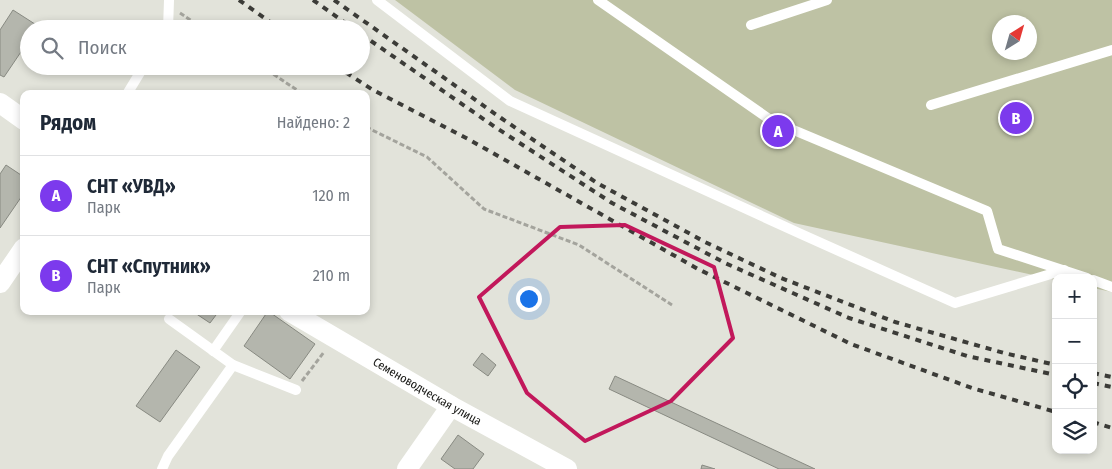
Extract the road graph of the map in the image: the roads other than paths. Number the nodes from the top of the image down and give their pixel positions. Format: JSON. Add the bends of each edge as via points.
{"nodes":[{"id":1,"x":377,"y":0,"type":"edge"},
{"id":2,"x":598,"y":0,"type":"edge"},
{"id":3,"x":826,"y":0,"type":"edge"},
{"id":4,"x":169,"y":3,"type":"edge"},
{"id":5,"x":168,"y":20,"type":"edge"},
{"id":6,"x":751,"y":25,"type":"dead end"},
{"id":7,"x":1112,"y":50,"type":"edge"},
{"id":8,"x":139,"y":75,"type":"edge"},
{"id":9,"x":129,"y":90,"type":"edge"},
{"id":10,"x":0,"y":104,"type":"edge"},
{"id":11,"x":931,"y":105,"type":"dead end"},
{"id":12,"x":20,"y":117,"type":"edge"},
{"id":13,"x":20,"y":254,"type":"edge"},
{"id":14,"x":1064,"y":270,"type":"junction"},
{"id":15,"x":1076,"y":274,"type":"edge"},
{"id":16,"x":1097,"y":281,"type":"edge"},
{"id":17,"x":0,"y":283,"type":"edge"},
{"id":18,"x":1112,"y":287,"type":"edge"},
{"id":19,"x":238,"y":315,"type":"edge"},
{"id":20,"x":296,"y":315,"type":"edge"},
{"id":21,"x":169,"y":320,"type":"dead end"},
{"id":22,"x":213,"y":351,"type":"junction"},
{"id":23,"x":233,"y":365,"type":"junction"},
{"id":24,"x":296,"y":390,"type":"road end"},
{"id":25,"x":451,"y":406,"type":"junction"},
{"id":26,"x":162,"y":469,"type":"edge"},
{"id":27,"x":407,"y":469,"type":"edge"},
{"id":28,"x":567,"y":469,"type":"edge"}],
"edges":[{"from":1,"to":14,"type":"lane","via":[[510,101],[955,303]]},
{"from":2,"to":14,"type":"lane","via":[[772,121],[987,211],[998,250]]},
{"from":3,"to":6,"type":"lane"},
{"from":4,"to":5,"type":"lane"},
{"from":7,"to":11,"type":"lane"},
{"from":8,"to":9,"type":"lane"},
{"from":10,"to":12,"type":"street"},
{"from":13,"to":17,"type":"street"},
{"from":14,"to":15,"type":"lane"},
{"from":16,"to":18,"type":"lane"},
{"from":19,"to":22,"type":"lane"},
{"from":20,"to":25,"type":"street","name":"Семеноводческая улица"},
{"from":21,"to":22,"type":"lane"},
{"from":22,"to":23,"type":"lane"},
{"from":23,"to":24,"type":"lane"},
{"from":23,"to":26,"type":"lane"},
{"from":25,"to":27,"type":"street"},
{"from":25,"to":28,"type":"street","name":"Семеноводческая улица"}]}
